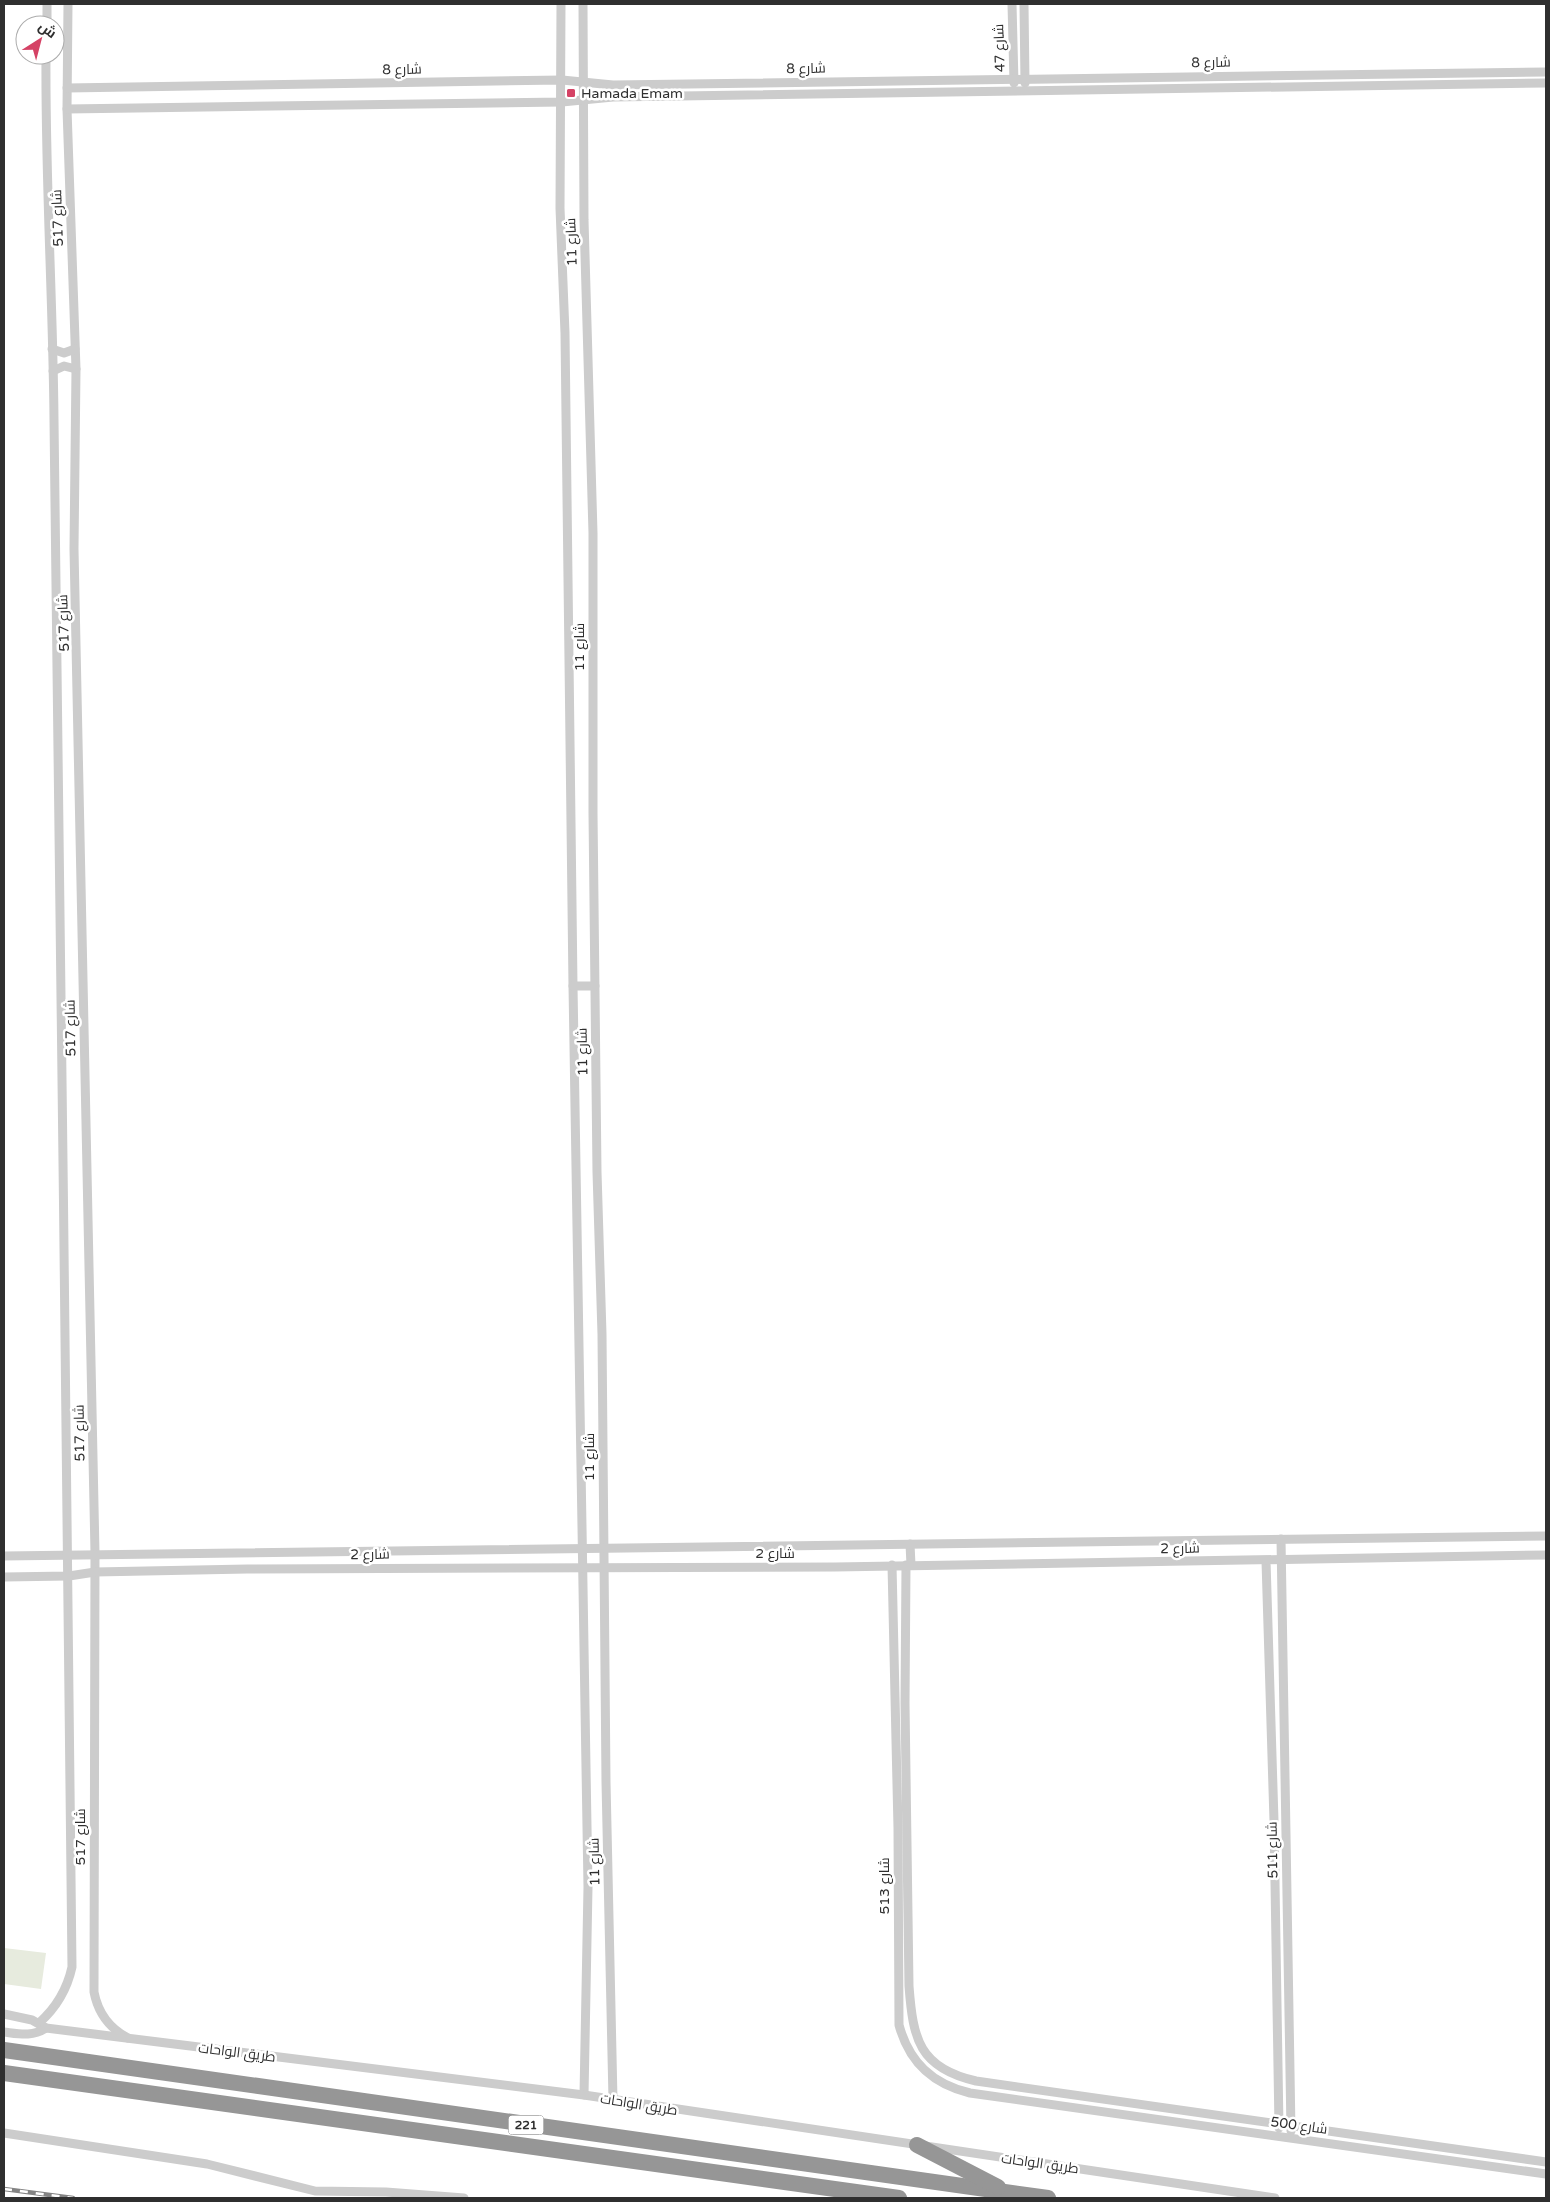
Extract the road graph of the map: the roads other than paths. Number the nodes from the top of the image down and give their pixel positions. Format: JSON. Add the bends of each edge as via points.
{"nodes":[{"id":1,"x":68,"y":4,"type":"edge"},
{"id":2,"x":560,"y":4,"type":"edge"},
{"id":3,"x":583,"y":4,"type":"edge"},
{"id":4,"x":1012,"y":4,"type":"edge"},
{"id":5,"x":1024,"y":4,"type":"edge"},
{"id":6,"x":46,"y":65,"type":"edge"},
{"id":7,"x":1546,"y":72,"type":"edge"},
{"id":8,"x":1014,"y":79,"type":"junction"},
{"id":9,"x":1025,"y":79,"type":"junction"},
{"id":10,"x":562,"y":80,"type":"junction"},
{"id":11,"x":583,"y":81,"type":"junction"},
{"id":12,"x":1546,"y":83,"type":"edge"},
{"id":13,"x":67,"y":88,"type":"junction"},
{"id":14,"x":1014,"y":91,"type":"junction"},
{"id":15,"x":1025,"y":91,"type":"junction"},
{"id":16,"x":583,"y":100,"type":"junction"},
{"id":17,"x":562,"y":102,"type":"junction"},
{"id":18,"x":68,"y":109,"type":"junction"},
{"id":19,"x":52,"y":349,"type":"junction"},
{"id":20,"x":75,"y":349,"type":"junction"},
{"id":21,"x":76,"y":369,"type":"junction"},
{"id":22,"x":53,"y":371,"type":"junction"},
{"id":23,"x":573,"y":986,"type":"junction"},
{"id":24,"x":595,"y":986,"type":"junction"},
{"id":25,"x":1546,"y":1536,"type":"edge"},
{"id":26,"x":1281,"y":1539,"type":"junction"},
{"id":27,"x":910,"y":1544,"type":"junction"},
{"id":28,"x":603,"y":1547,"type":"junction"},
{"id":29,"x":582,"y":1548,"type":"junction"},
{"id":30,"x":95,"y":1553,"type":"junction"},
{"id":31,"x":69,"y":1555,"type":"junction"},
{"id":32,"x":1546,"y":1555,"type":"edge"},
{"id":33,"x":4,"y":1556,"type":"edge"},
{"id":34,"x":1282,"y":1560,"type":"junction"},
{"id":35,"x":1266,"y":1561,"type":"junction"},
{"id":36,"x":892,"y":1565,"type":"junction"},
{"id":37,"x":908,"y":1565,"type":"junction"},
{"id":38,"x":582,"y":1567,"type":"junction"},
{"id":39,"x":604,"y":1567,"type":"junction"},
{"id":40,"x":95,"y":1572,"type":"junction"},
{"id":41,"x":70,"y":1576,"type":"junction"},
{"id":42,"x":4,"y":1577,"type":"edge"},
{"id":43,"x":905,"y":1702,"type":"junction"},
{"id":44,"x":894,"y":1703,"type":"junction"},
{"id":45,"x":908,"y":1827,"type":"junction"},
{"id":46,"x":898,"y":1828,"type":"junction"},
{"id":47,"x":909,"y":1986,"type":"junction"},
{"id":48,"x":898,"y":1987,"type":"junction"},
{"id":49,"x":4,"y":2014,"type":"edge"},
{"id":50,"x":43,"y":2026,"type":"junction"},
{"id":51,"x":4,"y":2032,"type":"edge"},
{"id":52,"x":128,"y":2038,"type":"junction"},
{"id":53,"x":4,"y":2050,"type":"edge"},
{"id":54,"x":4,"y":2072,"type":"edge"},
{"id":55,"x":1048,"y":2091,"type":"junction"},
{"id":56,"x":584,"y":2095,"type":"junction"},
{"id":57,"x":613,"y":2100,"type":"junction"},
{"id":58,"x":1047,"y":2104,"type":"junction"},
{"id":59,"x":1209,"y":2114,"type":"junction"},
{"id":60,"x":1279,"y":2124,"type":"junction"},
{"id":61,"x":1291,"y":2125,"type":"junction"},
{"id":62,"x":1208,"y":2126,"type":"junction"},
{"id":63,"x":4,"y":2133,"type":"edge"},
{"id":64,"x":1280,"y":2137,"type":"junction"},
{"id":65,"x":1292,"y":2138,"type":"junction"},
{"id":66,"x":916,"y":2145,"type":"junction"},
{"id":67,"x":1546,"y":2162,"type":"edge"},
{"id":68,"x":1546,"y":2174,"type":"edge"},
{"id":69,"x":1009,"y":2193,"type":"junction"},
{"id":70,"x":314,"y":2195,"type":"edge"},
{"id":71,"x":336,"y":2195,"type":"edge"},
{"id":72,"x":464,"y":2198,"type":"edge"},
{"id":73,"x":899,"y":2198,"type":"edge"},
{"id":74,"x":1048,"y":2198,"type":"edge"},
{"id":75,"x":1275,"y":2198,"type":"edge"}],
"edges":[{"from":1,"to":13,"type":"street","name":"شارع 517"},
{"from":2,"to":10,"type":"street","name":"شارع 11"},
{"from":3,"to":11,"type":"street","name":"شارع 11"},
{"from":4,"to":8,"type":"street","name":"شارع 47"},
{"from":5,"to":9,"type":"street","name":"شارع 47"},
{"from":6,"to":19,"type":"street","name":"شارع 517"},
{"from":7,"to":9,"type":"street","name":"شارع 8"},
{"from":8,"to":9,"type":"street","name":"شارع 8"},
{"from":8,"to":11,"type":"street","name":"شارع 8","via":[[613,85]]},
{"from":8,"to":14,"type":"street","name":"شارع 47"},
{"from":9,"to":15,"type":"street","name":"شارع 47"},
{"from":10,"to":11,"type":"street","name":"شارع 8"},
{"from":10,"to":13,"type":"street","name":"شارع 8"},
{"from":10,"to":17,"type":"street","name":"شارع 11"},
{"from":11,"to":16,"type":"street","name":"شارع 11"},
{"from":12,"to":15,"type":"street","name":"شارع 8"},
{"from":13,"to":18,"type":"street","name":"شارع 517"},
{"from":14,"to":15,"type":"street","name":"شارع 8"},
{"from":14,"to":16,"type":"street","name":"شارع 8"},
{"from":16,"to":17,"type":"street","name":"شارع 8"},
{"from":16,"to":24,"type":"street","name":"شارع 11","via":[[593,533]]},
{"from":17,"to":18,"type":"street","name":"شارع 8"},
{"from":17,"to":23,"type":"street","name":"شارع 11","via":[[560,208],[565,333]]},
{"from":18,"to":20,"type":"street","name":"شارع 517"},
{"from":19,"to":20,"type":"street","via":[[64,353]]},
{"from":19,"to":22,"type":"street","name":"شارع 517"},
{"from":20,"to":21,"type":"street","name":"شارع 517"},
{"from":21,"to":22,"type":"street","via":[[64,366]]},
{"from":21,"to":30,"type":"street","name":"شارع 517","via":[[74,549]]},
{"from":22,"to":31,"type":"street","name":"شارع 517"},
{"from":23,"to":24,"type":"street"},
{"from":23,"to":29,"type":"street","name":"شارع 11"},
{"from":24,"to":28,"type":"street","name":"شارع 11"},
{"from":25,"to":26,"type":"street","name":"شارع 2"},
{"from":26,"to":27,"type":"street","name":"شارع 2"},
{"from":26,"to":34,"type":"street","name":"شارع 511"},
{"from":27,"to":28,"type":"street","name":"شارع 2"},
{"from":27,"to":37,"type":"street","name":"شارع 513"},
{"from":28,"to":29,"type":"street","name":"شارع 2"},
{"from":28,"to":39,"type":"street","name":"شارع 11"},
{"from":29,"to":30,"type":"street","name":"شارع 2"},
{"from":29,"to":38,"type":"street","name":"شارع 11"},
{"from":30,"to":31,"type":"street","name":"شارع 2"},
{"from":30,"to":40,"type":"street","name":"شارع 517"},
{"from":31,"to":33,"type":"street","name":"شارع 2"},
{"from":31,"to":41,"type":"street","name":"شارع 517"},
{"from":32,"to":34,"type":"street","name":"شارع 2"},
{"from":34,"to":35,"type":"street","name":"شارع 2"},
{"from":34,"to":61,"type":"street","name":"شارع 511"},
{"from":35,"to":37,"type":"street","name":"شارع 2"},
{"from":35,"to":60,"type":"street","name":"شارع 511"},
{"from":36,"to":37,"type":"street","name":"شارع 2"},
{"from":36,"to":39,"type":"street","name":"شارع 2"},
{"from":36,"to":44,"type":"street","name":"شارع 513"},
{"from":37,"to":43,"type":"street","name":"شارع 513"},
{"from":38,"to":39,"type":"street","name":"شارع 2"},
{"from":38,"to":40,"type":"street","name":"شارع 2"},
{"from":38,"to":56,"type":"street","name":"شارع 11","via":[[588,1887]]},
{"from":39,"to":57,"type":"street","name":"شارع 11"},
{"from":40,"to":41,"type":"street","name":"شارع 2"},
{"from":40,"to":52,"type":"street","name":"شارع 517","via":[[94,1992],[104,2019]]},
{"from":41,"to":42,"type":"street","name":"شارع 2"},
{"from":41,"to":50,"type":"street","name":"شارع 517","via":[[72,1967],[59,2002]]},
{"from":43,"to":44,"type":"street"},
{"from":43,"to":45,"type":"street","name":"شارع 513"},
{"from":44,"to":46,"type":"street","name":"شارع 513"},
{"from":45,"to":46,"type":"street"},
{"from":45,"to":47,"type":"street","name":"شارع 513"},
{"from":46,"to":48,"type":"street","name":"شارع 513"},
{"from":47,"to":48,"type":"street"},
{"from":47,"to":55,"type":"street","name":"شارع 513","via":[[912,2025],[929,2057],[942,2069],[976,2081]]},
{"from":48,"to":58,"type":"street","name":"شارع 513","via":[[899,2025],[903,2039],[918,2065],[929,2075],[956,2089]]},
{"from":49,"to":50,"type":"street","name":"طريق الواحات","via":[[24,2017]]},
{"from":50,"to":51,"type":"street","via":[[39,2033],[29,2035]]},
{"from":50,"to":52,"type":"street","name":"طريق الواحات"},
{"from":52,"to":56,"type":"street","name":"طريق الواحات"},
{"from":53,"to":69,"type":"highway","number":"221"},
{"from":54,"to":73,"type":"highway","number":"221"},
{"from":55,"to":58,"type":"street"},
{"from":55,"to":59,"type":"street","name":"شارع 500"},
{"from":56,"to":57,"type":"street","name":"طريق الواحات"},
{"from":57,"to":66,"type":"street","name":"طريق الواحات"},
{"from":58,"to":62,"type":"street","name":"شارع 500"},
{"from":59,"to":60,"type":"street","name":"شارع 500"},
{"from":59,"to":62,"type":"street"},
{"from":60,"to":61,"type":"street","name":"شارع 500"},
{"from":60,"to":64,"type":"street","name":"شارع 511"},
{"from":61,"to":65,"type":"street","name":"شارع 511"},
{"from":61,"to":67,"type":"street","name":"شارع 500"},
{"from":62,"to":64,"type":"street","name":"شارع 500"},
{"from":63,"to":70,"type":"street","via":[[207,2164]]},
{"from":64,"to":65,"type":"street","name":"شارع 500"},
{"from":65,"to":68,"type":"street","name":"شارع 500"},
{"from":66,"to":69,"type":"highway"},
{"from":66,"to":75,"type":"street","name":"طريق الواحات"},
{"from":69,"to":74,"type":"highway","number":"221"},
{"from":70,"to":71,"type":"street"},
{"from":71,"to":72,"type":"street","via":[[386,2192]]}]}
